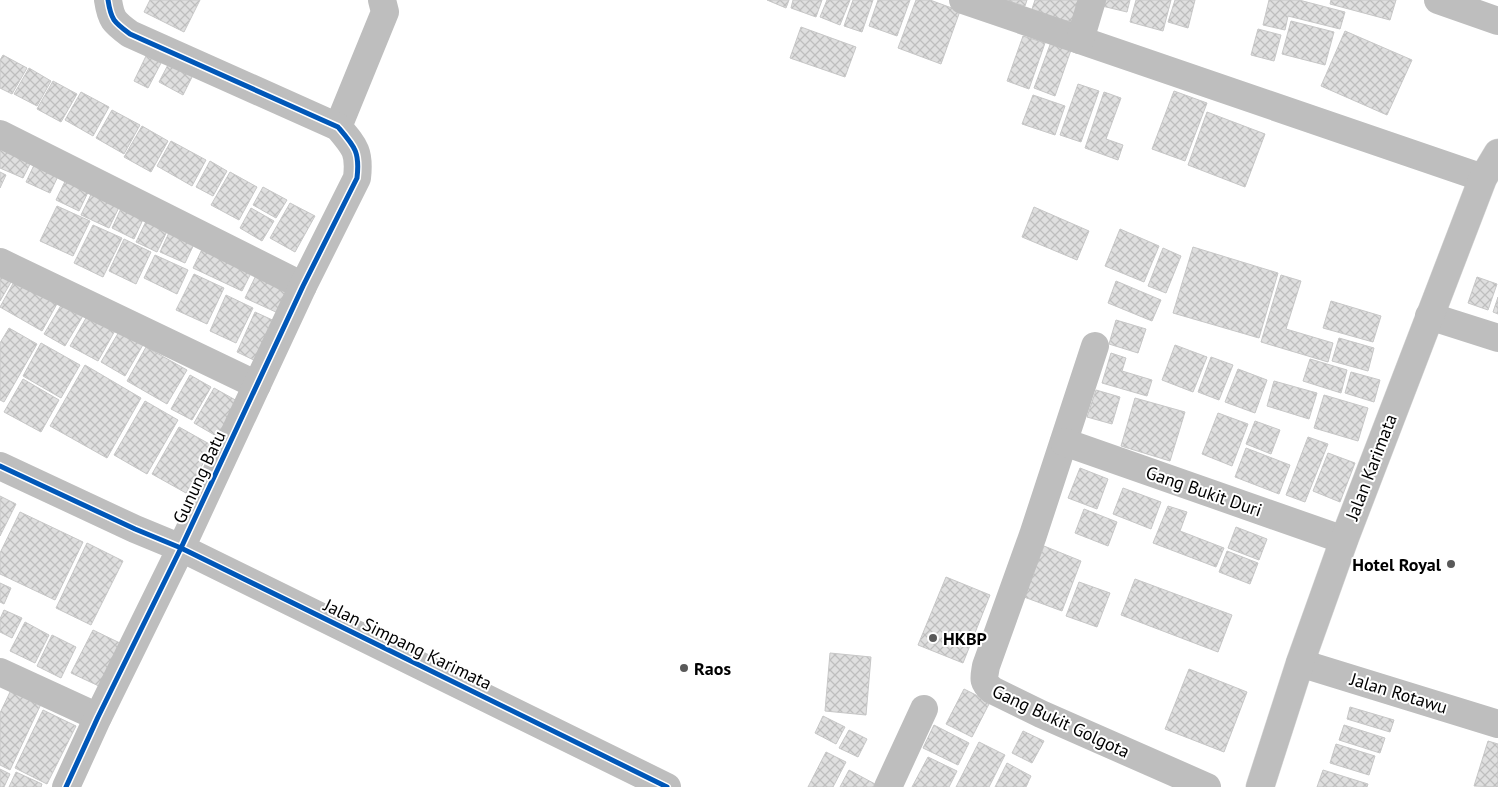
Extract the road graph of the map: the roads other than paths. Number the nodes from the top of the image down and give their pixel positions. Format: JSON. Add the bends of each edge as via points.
{"nodes":[{"id":1,"x":108,"y":0,"type":"edge"},
{"id":2,"x":382,"y":0,"type":"edge"},
{"id":3,"x":964,"y":0,"type":"edge"},
{"id":4,"x":1092,"y":0,"type":"edge"},
{"id":5,"x":1438,"y":0,"type":"edge"},
{"id":6,"x":1498,"y":21,"type":"edge"},
{"id":7,"x":1080,"y":40,"type":"junction"},
{"id":8,"x":338,"y":128,"type":"junction"},
{"id":9,"x":0,"y":134,"type":"edge"},
{"id":10,"x":1498,"y":153,"type":"edge"},
{"id":11,"x":1483,"y":178,"type":"junction"},
{"id":12,"x":0,"y":262,"type":"edge"},
{"id":13,"x":303,"y":286,"type":"junction"},
{"id":14,"x":1429,"y":316,"type":"junction"},
{"id":15,"x":1498,"y":338,"type":"edge"},
{"id":16,"x":1095,"y":346,"type":"dead end"},
{"id":17,"x":257,"y":385,"type":"junction"},
{"id":18,"x":1064,"y":442,"type":"junction"},
{"id":19,"x":0,"y":466,"type":"edge"},
{"id":20,"x":1344,"y":540,"type":"junction"},
{"id":21,"x":181,"y":548,"type":"junction"},
{"id":22,"x":1300,"y":663,"type":"junction"},
{"id":23,"x":0,"y":672,"type":"edge"},
{"id":24,"x":924,"y":709,"type":"dead end"},
{"id":25,"x":98,"y":717,"type":"junction"},
{"id":26,"x":1498,"y":724,"type":"edge"},
{"id":27,"x":66,"y":787,"type":"edge"},
{"id":28,"x":667,"y":787,"type":"edge"},
{"id":29,"x":888,"y":787,"type":"edge"},
{"id":30,"x":1207,"y":787,"type":"edge"},
{"id":31,"x":1260,"y":787,"type":"edge"}],
"edges":[{"from":1,"to":8,"type":"street","via":[[110,16],[130,34]]},
{"from":2,"to":8,"type":"street","via":[[384,12]]},
{"from":3,"to":7,"type":"street"},
{"from":4,"to":7,"type":"street"},
{"from":5,"to":6,"type":"street"},
{"from":7,"to":11,"type":"street"},
{"from":8,"to":13,"type":"street","name":"Gunung Batu","via":[[355,147],[359,164],[357,178]]},
{"from":9,"to":13,"type":"street"},
{"from":10,"to":11,"type":"street","name":"Jalan Karimata"},
{"from":11,"to":14,"type":"street","name":"Jalan Karimata"},
{"from":12,"to":17,"type":"street"},
{"from":13,"to":17,"type":"street","name":"Gunung Batu"},
{"from":14,"to":15,"type":"street"},
{"from":14,"to":20,"type":"street","name":"Jalan Karimata"},
{"from":16,"to":18,"type":"street"},
{"from":17,"to":21,"type":"street","name":"Gunung Batu"},
{"from":18,"to":20,"type":"street","name":"Gang Bukit Duri"},
{"from":18,"to":30,"type":"street","name":"Gang Bukit Golgota","via":[[986,666],[985,685],[1041,714]]},
{"from":19,"to":21,"type":"street","name":"Jalan Simpang Karimata"},
{"from":20,"to":22,"type":"street","name":"Jalan Karimata"},
{"from":21,"to":25,"type":"street","name":"Gunung Batu"},
{"from":21,"to":28,"type":"street","name":"Jalan Simpang Karimata"},
{"from":22,"to":26,"type":"street","name":"Jalan Rotawu"},
{"from":22,"to":31,"type":"street","name":"Jalan Karimata"},
{"from":23,"to":25,"type":"street"},
{"from":24,"to":29,"type":"street"},
{"from":25,"to":27,"type":"street","name":"Gunung Batu"}]}
